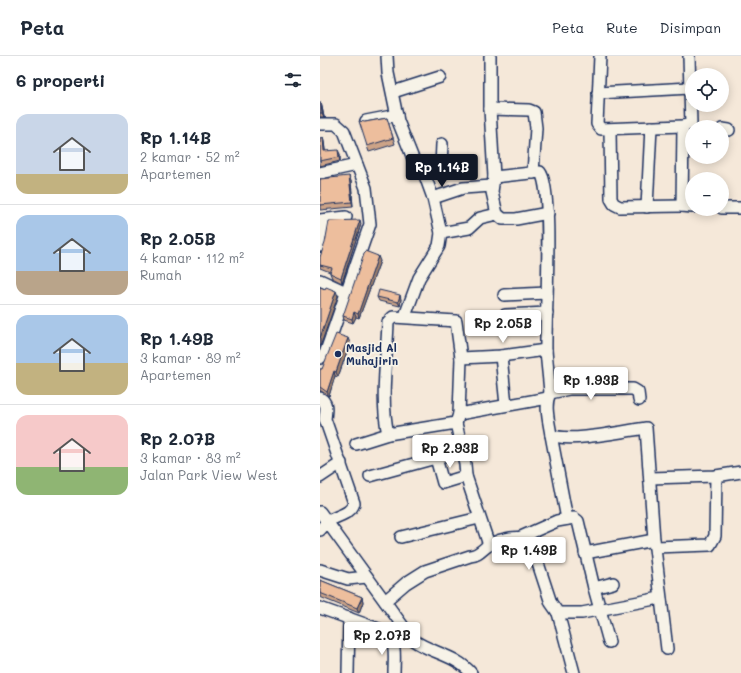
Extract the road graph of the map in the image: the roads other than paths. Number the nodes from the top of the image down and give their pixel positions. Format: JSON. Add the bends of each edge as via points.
{"nodes":[{"id":1,"x":387,"y":56,"type":"edge"},
{"id":2,"x":490,"y":56,"type":"edge"},
{"id":3,"x":600,"y":56,"type":"edge"},
{"id":4,"x":689,"y":56,"type":"edge"},
{"id":5,"x":689,"y":68,"type":"edge"},
{"id":6,"x":440,"y":77,"type":"dead end"},
{"id":7,"x":685,"y":88,"type":"edge"},
{"id":8,"x":393,"y":92,"type":"junction"},
{"id":9,"x":598,"y":93,"type":"junction"},
{"id":10,"x":490,"y":109,"type":"junction"},
{"id":11,"x":397,"y":115,"type":"junction"},
{"id":12,"x":366,"y":121,"type":"edge"},
{"id":13,"x":320,"y":124,"type":"edge"},
{"id":14,"x":685,"y":126,"type":"edge"},
{"id":15,"x":651,"y":127,"type":"junction"},
{"id":16,"x":610,"y":130,"type":"junction"},
{"id":17,"x":442,"y":144,"type":"dead end"},
{"id":18,"x":357,"y":165,"type":"junction"},
{"id":19,"x":320,"y":173,"type":"edge"},
{"id":20,"x":424,"y":173,"type":"junction"},
{"id":21,"x":533,"y":173,"type":"junction"},
{"id":22,"x":493,"y":182,"type":"junction"},
{"id":23,"x":433,"y":198,"type":"junction"},
{"id":24,"x":647,"y":207,"type":"junction"},
{"id":25,"x":685,"y":207,"type":"edge"},
{"id":26,"x":729,"y":208,"type":"edge"},
{"id":27,"x":741,"y":208,"type":"edge"},
{"id":28,"x":548,"y":212,"type":"junction"},
{"id":29,"x":497,"y":214,"type":"junction"},
{"id":30,"x":346,"y":217,"type":"dead end"},
{"id":31,"x":322,"y":220,"type":"edge"},
{"id":32,"x":441,"y":233,"type":"junction"},
{"id":33,"x":320,"y":246,"type":"edge"},
{"id":34,"x":320,"y":280,"type":"edge"},
{"id":35,"x":346,"y":292,"type":"junction"},
{"id":36,"x":547,"y":293,"type":"junction"},
{"id":37,"x":504,"y":296,"type":"dead end"},
{"id":38,"x":547,"y":313,"type":"junction"},
{"id":39,"x":505,"y":315,"type":"dead end"},
{"id":40,"x":405,"y":316,"type":"junction"},
{"id":41,"x":546,"y":350,"type":"junction"},
{"id":42,"x":502,"y":356,"type":"junction"},
{"id":43,"x":320,"y":358,"type":"edge"},
{"id":44,"x":461,"y":358,"type":"junction"},
{"id":45,"x":549,"y":395,"type":"junction"},
{"id":46,"x":320,"y":398,"type":"edge"},
{"id":47,"x":639,"y":400,"type":"dead end"},
{"id":48,"x":506,"y":405,"type":"junction"},
{"id":49,"x":458,"y":418,"type":"junction"},
{"id":50,"x":322,"y":421,"type":"edge"},
{"id":51,"x":388,"y":434,"type":"junction"},
{"id":52,"x":551,"y":435,"type":"junction"},
{"id":53,"x":356,"y":444,"type":"dead end"},
{"id":54,"x":461,"y":451,"type":"junction"},
{"id":55,"x":436,"y":458,"type":"junction"},
{"id":56,"x":341,"y":463,"type":"junction"},
{"id":57,"x":741,"y":472,"type":"edge"},
{"id":58,"x":370,"y":476,"type":"dead end"},
{"id":59,"x":466,"y":476,"type":"junction"},
{"id":60,"x":716,"y":476,"type":"junction"},
{"id":61,"x":320,"y":477,"type":"edge"},
{"id":62,"x":650,"y":478,"type":"junction"},
{"id":63,"x":320,"y":512,"type":"edge"},
{"id":64,"x":479,"y":518,"type":"junction"},
{"id":65,"x":567,"y":518,"type":"junction"},
{"id":66,"x":328,"y":521,"type":"junction"},
{"id":67,"x":320,"y":530,"type":"edge"},
{"id":68,"x":401,"y":537,"type":"dead end"},
{"id":69,"x":522,"y":537,"type":"junction"},
{"id":70,"x":655,"y":543,"type":"junction"},
{"id":71,"x":489,"y":546,"type":"junction"},
{"id":72,"x":585,"y":553,"type":"junction"},
{"id":73,"x":320,"y":570,"type":"edge"},
{"id":74,"x":367,"y":577,"type":"junction"},
{"id":75,"x":613,"y":583,"type":"dead end"},
{"id":76,"x":594,"y":588,"type":"junction"},
{"id":77,"x":660,"y":598,"type":"junction"},
{"id":78,"x":385,"y":601,"type":"junction"},
{"id":79,"x":320,"y":608,"type":"edge"},
{"id":80,"x":601,"y":610,"type":"junction"},
{"id":81,"x":558,"y":613,"type":"junction"},
{"id":82,"x":349,"y":618,"type":"junction"},
{"id":83,"x":609,"y":642,"type":"dead end"},
{"id":84,"x":666,"y":649,"type":"dead end"},
{"id":85,"x":348,"y":673,"type":"edge"},
{"id":86,"x":394,"y":673,"type":"edge"},
{"id":87,"x":471,"y":673,"type":"edge"},
{"id":88,"x":574,"y":673,"type":"edge"}],
"edges":[{"from":1,"to":8,"type":"street"},
{"from":2,"to":10,"type":"street"},
{"from":3,"to":9,"type":"street"},
{"from":4,"to":5,"type":"street"},
{"from":6,"to":8,"type":"street"},
{"from":7,"to":9,"type":"street"},
{"from":8,"to":11,"type":"street"},
{"from":9,"to":16,"type":"street","via":[[597,124],[600,129]]},
{"from":10,"to":21,"type":"street","via":[[534,112],[536,128]]},
{"from":10,"to":22,"type":"street"},
{"from":11,"to":12,"type":"street"},
{"from":11,"to":20,"type":"street","via":[[414,162]]},
{"from":13,"to":18,"type":"street","via":[[336,124],[344,131]]},
{"from":14,"to":15,"type":"street"},
{"from":15,"to":16,"type":"street"},
{"from":15,"to":24,"type":"street"},
{"from":16,"to":24,"type":"street","via":[[610,199],[620,206]]},
{"from":17,"to":20,"type":"street","via":[[441,166]]},
{"from":18,"to":19,"type":"street"},
{"from":18,"to":35,"type":"street","via":[[366,188],[370,224]]},
{"from":20,"to":23,"type":"street"},
{"from":21,"to":22,"type":"street"},
{"from":21,"to":28,"type":"street","via":[[540,172],[543,175]]},
{"from":22,"to":23,"type":"street"},
{"from":22,"to":29,"type":"street"},
{"from":23,"to":32,"type":"street"},
{"from":24,"to":25,"type":"street"},
{"from":26,"to":27,"type":"street"},
{"from":28,"to":29,"type":"street","via":[[516,219],[503,219]]},
{"from":28,"to":36,"type":"street"},
{"from":29,"to":32,"type":"street","via":[[480,218],[469,228]]},
{"from":30,"to":31,"type":"street"},
{"from":31,"to":33,"type":"street","via":[[324,230]]},
{"from":32,"to":40,"type":"street","via":[[439,246],[419,278]]},
{"from":34,"to":35,"type":"street"},
{"from":35,"to":43,"type":"street","via":[[326,354]]},
{"from":36,"to":37,"type":"street"},
{"from":36,"to":38,"type":"street"},
{"from":38,"to":39,"type":"street"},
{"from":38,"to":41,"type":"street"},
{"from":40,"to":44,"type":"street","via":[[456,321]]},
{"from":40,"to":51,"type":"street","via":[[393,317],[388,322],[385,410]]},
{"from":41,"to":42,"type":"street"},
{"from":41,"to":45,"type":"street"},
{"from":42,"to":44,"type":"street"},
{"from":42,"to":48,"type":"street"},
{"from":44,"to":49,"type":"street"},
{"from":45,"to":47,"type":"street","via":[[569,389],[633,389],[638,392]]},
{"from":45,"to":48,"type":"street"},
{"from":45,"to":52,"type":"street"},
{"from":46,"to":50,"type":"street","via":[[325,401],[326,407]]},
{"from":48,"to":49,"type":"street"},
{"from":49,"to":51,"type":"street"},
{"from":49,"to":54,"type":"street"},
{"from":50,"to":56,"type":"street"},
{"from":51,"to":53,"type":"street"},
{"from":52,"to":62,"type":"street","via":[[558,438],[574,437],[646,428]]},
{"from":52,"to":65,"type":"street"},
{"from":54,"to":55,"type":"street"},
{"from":54,"to":59,"type":"street"},
{"from":55,"to":58,"type":"street"},
{"from":55,"to":59,"type":"street","via":[[443,482]]},
{"from":56,"to":61,"type":"street"},
{"from":56,"to":66,"type":"street","via":[[354,503],[349,511]]},
{"from":57,"to":60,"type":"street"},
{"from":59,"to":64,"type":"street"},
{"from":60,"to":62,"type":"street"},
{"from":60,"to":70,"type":"street","via":[[713,542],[710,545]]},
{"from":62,"to":70,"type":"street"},
{"from":63,"to":66,"type":"street"},
{"from":64,"to":68,"type":"street"},
{"from":64,"to":71,"type":"street"},
{"from":65,"to":69,"type":"street"},
{"from":65,"to":72,"type":"street","via":[[578,521]]},
{"from":66,"to":67,"type":"street"},
{"from":66,"to":74,"type":"street"},
{"from":69,"to":71,"type":"street"},
{"from":69,"to":81,"type":"street","via":[[531,542],[551,603]]},
{"from":70,"to":72,"type":"street"},
{"from":70,"to":77,"type":"street"},
{"from":71,"to":78,"type":"street","via":[[478,555],[424,571]]},
{"from":72,"to":76,"type":"street"},
{"from":73,"to":74,"type":"street","via":[[348,579]]},
{"from":74,"to":78,"type":"street"},
{"from":75,"to":76,"type":"street"},
{"from":76,"to":80,"type":"street"},
{"from":77,"to":80,"type":"street"},
{"from":77,"to":84,"type":"street"},
{"from":78,"to":87,"type":"street","via":[[413,640],[464,665]]},
{"from":79,"to":82,"type":"street"},
{"from":80,"to":81,"type":"street"},
{"from":80,"to":83,"type":"street"},
{"from":81,"to":88,"type":"street"},
{"from":82,"to":85,"type":"street"},
{"from":82,"to":86,"type":"street","via":[[387,632],[391,636]]}]}
